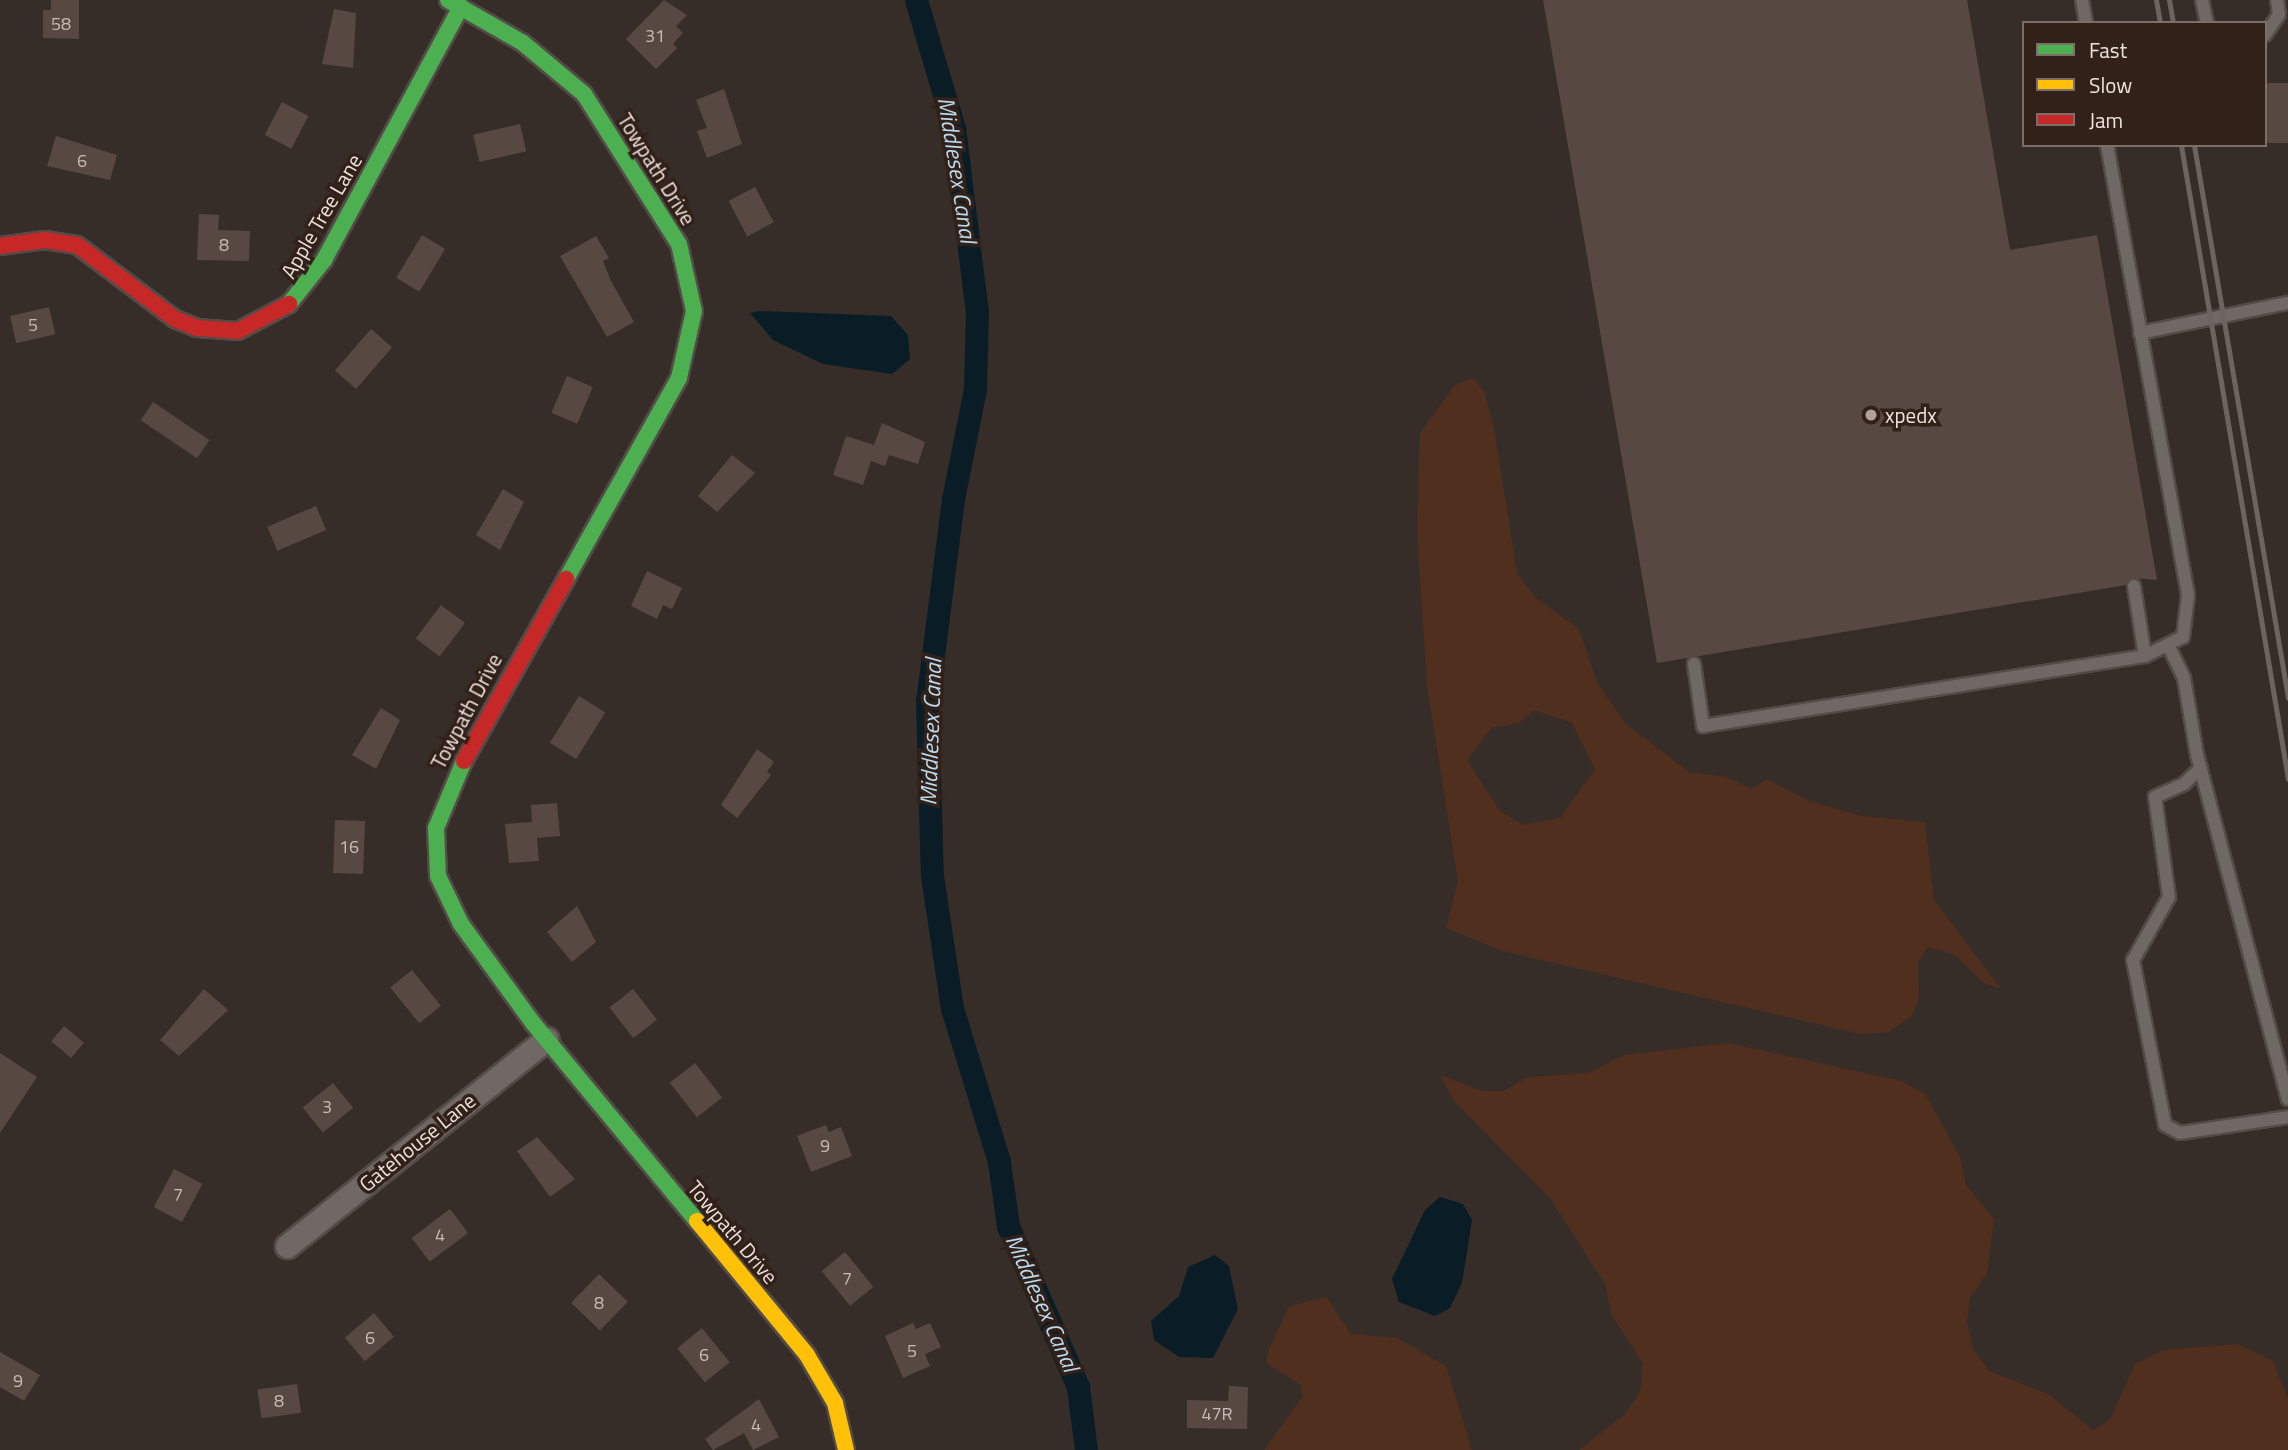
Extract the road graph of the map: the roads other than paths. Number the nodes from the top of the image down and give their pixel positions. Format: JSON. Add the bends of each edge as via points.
{"nodes":[{"id":1,"x":2082,"y":0,"type":"edge"},
{"id":2,"x":2202,"y":0,"type":"edge"},
{"id":3,"x":2277,"y":0,"type":"edge"},
{"id":4,"x":455,"y":4,"type":"edge"},
{"id":5,"x":2086,"y":21,"type":"edge"},
{"id":6,"x":2207,"y":21,"type":"edge"},
{"id":7,"x":2267,"y":32,"type":"edge"},
{"id":8,"x":2107,"y":147,"type":"edge"},
{"id":9,"x":0,"y":246,"type":"edge"},
{"id":10,"x":2288,"y":303,"type":"edge"},
{"id":11,"x":2140,"y":333,"type":"junction"},
{"id":12,"x":2134,"y":586,"type":"dead end"},
{"id":13,"x":2170,"y":649,"type":"junction"},
{"id":14,"x":2145,"y":656,"type":"junction"},
{"id":15,"x":1694,"y":664,"type":"dead end"},
{"id":16,"x":2200,"y":768,"type":"junction"},
{"id":17,"x":546,"y":1039,"type":"junction"},
{"id":18,"x":2288,"y":1099,"type":"edge"},
{"id":19,"x":2288,"y":1117,"type":"edge"},
{"id":20,"x":287,"y":1246,"type":"dead end"},
{"id":21,"x":846,"y":1450,"type":"edge"}],
"edges":[{"from":1,"to":5,"type":"lane"},
{"from":2,"to":6,"type":"lane"},
{"from":3,"to":7,"type":"lane","via":[[2280,14]]},
{"from":4,"to":9,"type":"street","name":"Apple Tree Lane","via":[[324,260],[297,298],[271,318],[238,331],[197,328],[175,319],[77,245],[45,240]]},
{"from":4,"to":17,"type":"street","name":"Towpath Drive","via":[[539,54],[584,94],[679,244],[693,297],[692,339],[679,378],[459,766],[436,828],[436,861],[448,902]]},
{"from":8,"to":11,"type":"lane"},
{"from":10,"to":11,"type":"lane"},
{"from":11,"to":13,"type":"lane","via":[[2188,595],[2187,631]]},
{"from":12,"to":14,"type":"lane"},
{"from":13,"to":14,"type":"lane"},
{"from":13,"to":16,"type":"lane","via":[[2189,698]]},
{"from":14,"to":15,"type":"lane","via":[[1703,726]]},
{"from":16,"to":18,"type":"lane"},
{"from":16,"to":19,"type":"lane","via":[[2184,784],[2155,797],[2169,897],[2133,960],[2165,1125],[2180,1133]]},
{"from":17,"to":20,"type":"street","name":"Gatehouse Lane"},
{"from":17,"to":21,"type":"street","name":"Towpath Drive","via":[[807,1355],[835,1403]]}]}
